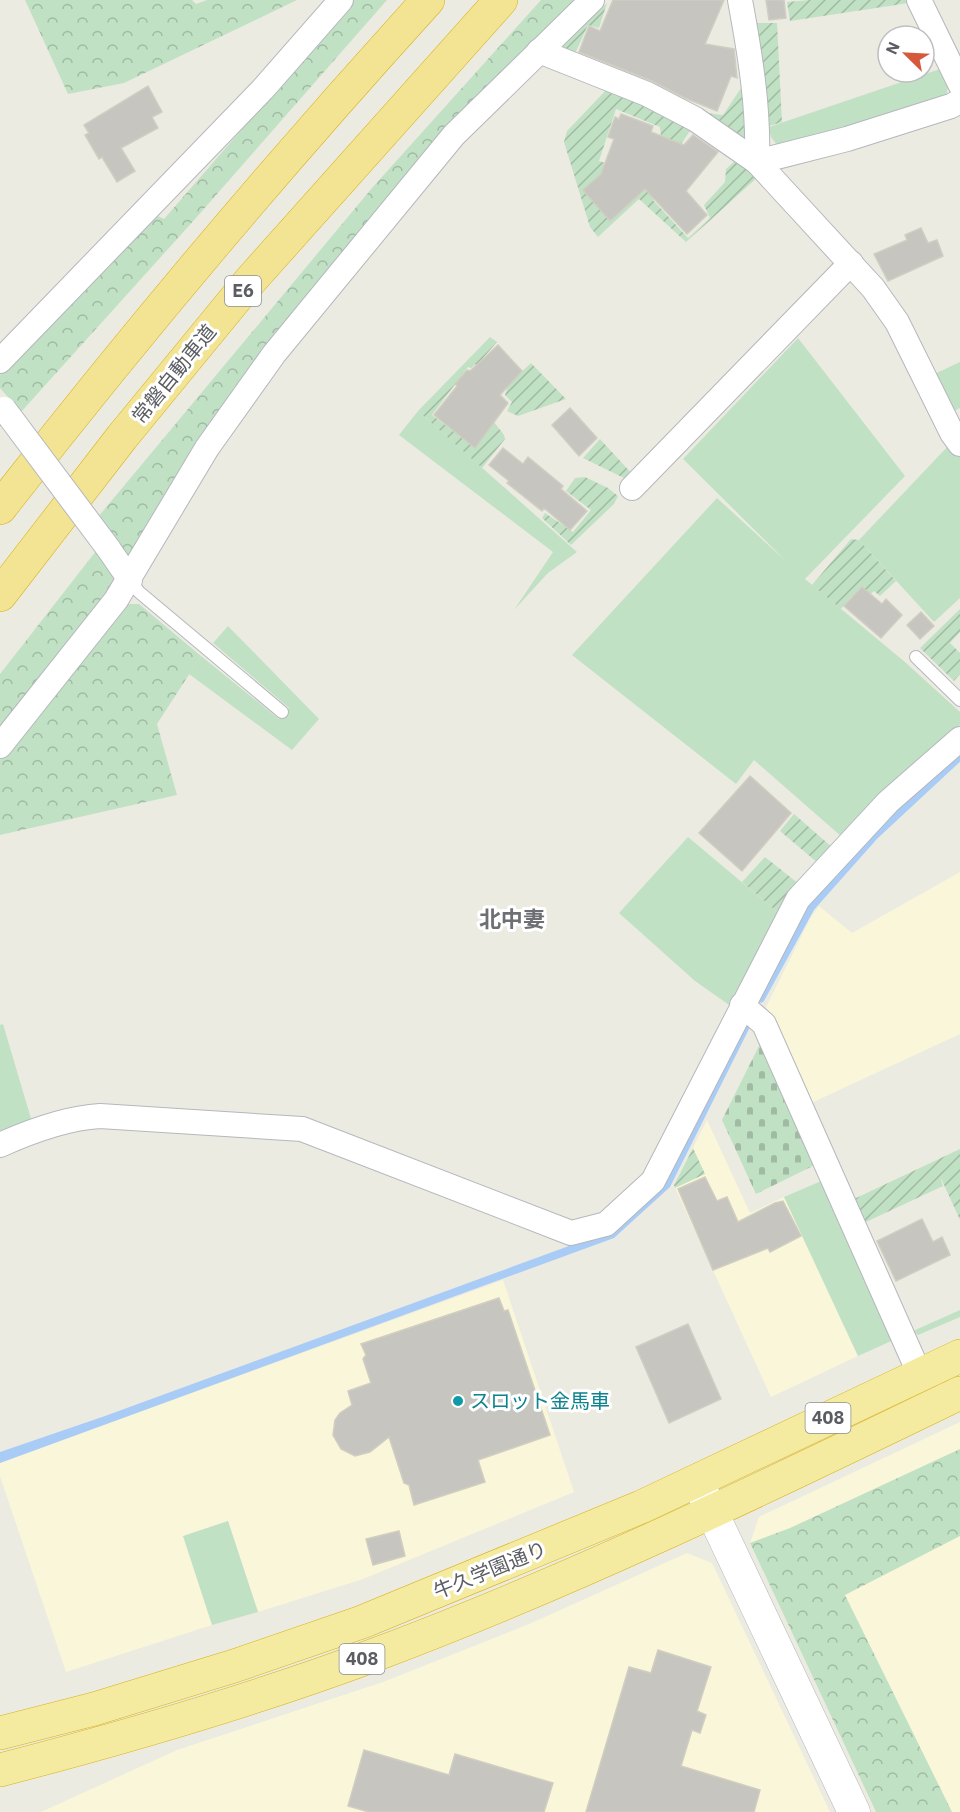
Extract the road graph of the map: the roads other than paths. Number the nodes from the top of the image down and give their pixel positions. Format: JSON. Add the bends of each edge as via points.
{"nodes":[{"id":1,"x":341,"y":0,"type":"edge"},
{"id":2,"x":428,"y":0,"type":"edge"},
{"id":3,"x":501,"y":0,"type":"edge"},
{"id":4,"x":592,"y":0,"type":"edge"},
{"id":5,"x":740,"y":0,"type":"edge"},
{"id":6,"x":919,"y":0,"type":"edge"},
{"id":7,"x":539,"y":51,"type":"junction"},
{"id":8,"x":960,"y":84,"type":"edge"},
{"id":9,"x":960,"y":101,"type":"edge"},
{"id":10,"x":757,"y":162,"type":"junction"},
{"id":11,"x":851,"y":263,"type":"junction"},
{"id":12,"x":0,"y":362,"type":"edge"},
{"id":13,"x":2,"y":406,"type":"edge"},
{"id":14,"x":960,"y":444,"type":"edge"},
{"id":15,"x":632,"y":488,"type":"dead end"},
{"id":16,"x":0,"y":508,"type":"edge"},
{"id":17,"x":130,"y":580,"type":"junction"},
{"id":18,"x":0,"y":595,"type":"edge"},
{"id":19,"x":916,"y":657,"type":"dead end"},
{"id":20,"x":960,"y":700,"type":"edge"},
{"id":21,"x":282,"y":712,"type":"dead end"},
{"id":22,"x":960,"y":739,"type":"edge"},
{"id":23,"x":0,"y":746,"type":"edge"},
{"id":24,"x":742,"y":1005,"type":"junction"},
{"id":25,"x":0,"y":1144,"type":"edge"},
{"id":26,"x":960,"y":1356,"type":"edge"},
{"id":27,"x":920,"y":1375,"type":"junction"},
{"id":28,"x":960,"y":1394,"type":"edge"},
{"id":29,"x":697,"y":1481,"type":"junction"},
{"id":30,"x":712,"y":1513,"type":"junction"},
{"id":31,"x":0,"y":1732,"type":"edge"},
{"id":32,"x":0,"y":1770,"type":"edge"},
{"id":33,"x":854,"y":1812,"type":"edge"}],
"edges":[{"from":1,"to":12,"type":"street","via":[[263,89]]},
{"from":2,"to":16,"type":"highway","number":"E6","via":[[213,245]]},
{"from":3,"to":18,"type":"highway","name":"常磐自動車道","number":"E6","via":[[250,281]]},
{"from":4,"to":7,"type":"street"},
{"from":5,"to":10,"type":"street","via":[[756,104]]},
{"from":6,"to":8,"type":"street"},
{"from":7,"to":10,"type":"street","via":[[647,94],[695,119]]},
{"from":7,"to":17,"type":"street","via":[[454,135],[274,354],[207,448]]},
{"from":9,"to":10,"type":"street","via":[[847,139]]},
{"from":10,"to":11,"type":"street"},
{"from":11,"to":14,"type":"street","via":[[897,322]]},
{"from":11,"to":15,"type":"street"},
{"from":13,"to":17,"type":"street","bridge":true},
{"from":17,"to":21,"type":"lane"},
{"from":17,"to":23,"type":"street"},
{"from":19,"to":20,"type":"lane"},
{"from":22,"to":24,"type":"street","via":[[888,802],[798,899]]},
{"from":24,"to":25,"type":"street","via":[[653,1181],[606,1224],[570,1233],[302,1129],[79,1117]]},
{"from":24,"to":27,"type":"street","via":[[764,1024]]},
{"from":26,"to":27,"type":"highway","name":"牛久学園通り","number":"408"},
{"from":27,"to":29,"type":"highway","name":"牛久学園通り","number":"408"},
{"from":28,"to":30,"type":"highway","name":"牛久学園通り","number":"408"},
{"from":29,"to":30,"type":"street"},
{"from":29,"to":31,"type":"highway","name":"牛久学園通り","number":"408","via":[[352,1626],[94,1709]]},
{"from":30,"to":32,"type":"highway","name":"牛久学園通り","number":"408","via":[[526,1594],[308,1679],[105,1743]]},
{"from":30,"to":33,"type":"street"}]}
